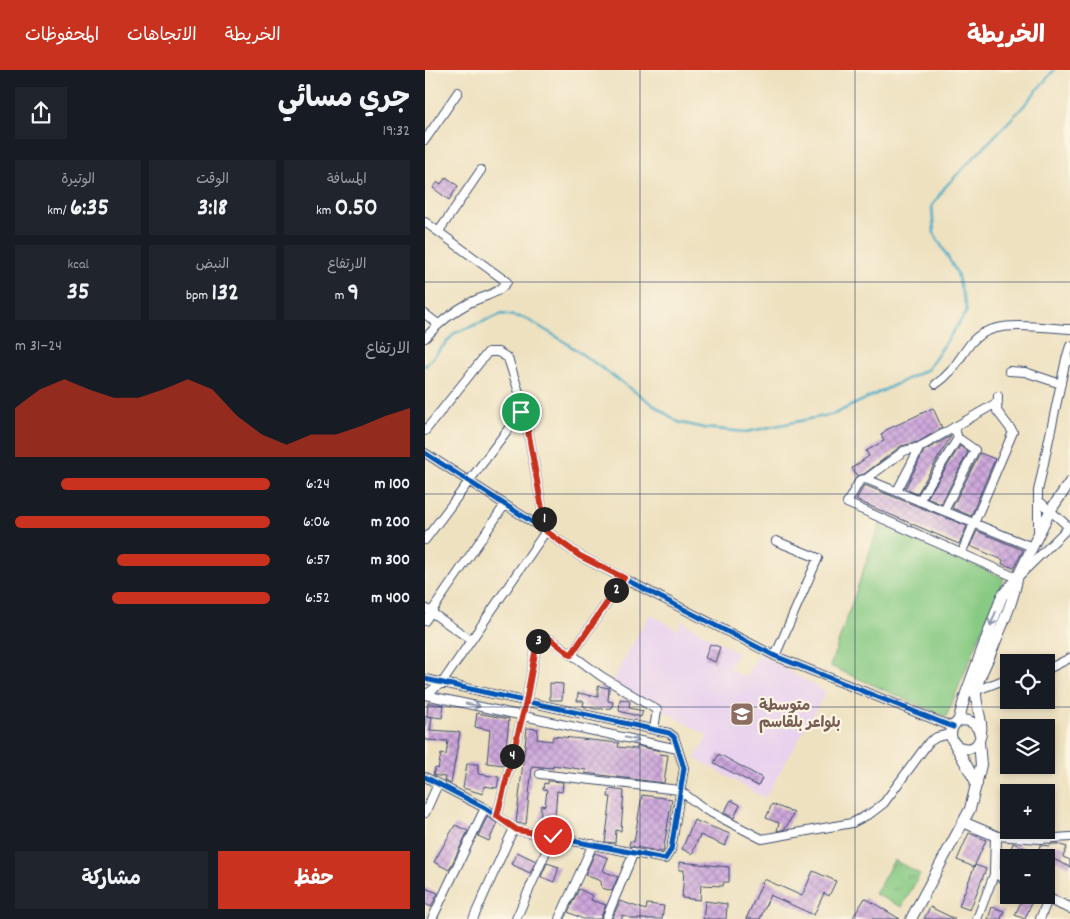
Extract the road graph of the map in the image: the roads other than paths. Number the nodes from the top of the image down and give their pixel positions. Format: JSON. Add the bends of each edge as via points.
{"nodes":[{"id":1,"x":458,"y":92,"type":"dead end"},
{"id":2,"x":425,"y":140,"type":"edge"},
{"id":3,"x":481,"y":170,"type":"dead end"},
{"id":4,"x":425,"y":222,"type":"edge"},
{"id":5,"x":439,"y":232,"type":"junction"},
{"id":6,"x":425,"y":314,"type":"edge"},
{"id":7,"x":437,"y":324,"type":"junction"},
{"id":8,"x":1070,"y":329,"type":"edge"},
{"id":9,"x":425,"y":338,"type":"edge"},
{"id":10,"x":1070,"y":346,"type":"edge"},
{"id":11,"x":1068,"y":360,"type":"edge"},
{"id":12,"x":1009,"y":370,"type":"dead end"},
{"id":13,"x":936,"y":384,"type":"dead end"},
{"id":14,"x":1061,"y":384,"type":"junction"},
{"id":15,"x":524,"y":408,"type":"junction"},
{"id":16,"x":954,"y":426,"type":"junction"},
{"id":17,"x":425,"y":431,"type":"edge"},
{"id":18,"x":958,"y":438,"type":"junction"},
{"id":19,"x":920,"y":447,"type":"junction"},
{"id":20,"x":425,"y":453,"type":"edge"},
{"id":21,"x":866,"y":479,"type":"junction"},
{"id":22,"x":468,"y":482,"type":"junction"},
{"id":23,"x":1070,"y":482,"type":"edge"},
{"id":24,"x":897,"y":491,"type":"junction"},
{"id":25,"x":1038,"y":500,"type":"junction"},
{"id":26,"x":919,"y":501,"type":"junction"},
{"id":27,"x":504,"y":506,"type":"junction"},
{"id":28,"x":944,"y":511,"type":"junction"},
{"id":29,"x":1050,"y":511,"type":"junction"},
{"id":30,"x":974,"y":523,"type":"junction"},
{"id":31,"x":1069,"y":527,"type":"edge"},
{"id":32,"x":546,"y":531,"type":"junction"},
{"id":33,"x":1038,"y":534,"type":"junction"},
{"id":34,"x":425,"y":540,"type":"edge"},
{"id":35,"x":776,"y":541,"type":"dead end"},
{"id":36,"x":964,"y":547,"type":"dead end"},
{"id":37,"x":1032,"y":547,"type":"junction"},
{"id":38,"x":624,"y":578,"type":"junction"},
{"id":39,"x":1017,"y":578,"type":"junction"},
{"id":40,"x":428,"y":610,"type":"edge"},
{"id":41,"x":425,"y":621,"type":"edge"},
{"id":42,"x":471,"y":640,"type":"junction"},
{"id":43,"x":571,"y":655,"type":"junction"},
{"id":44,"x":775,"y":656,"type":"junction"},
{"id":45,"x":1070,"y":658,"type":"edge"},
{"id":46,"x":1055,"y":666,"type":"edge"},
{"id":47,"x":425,"y":679,"type":"edge"},
{"id":48,"x":1000,"y":682,"type":"edge"},
{"id":49,"x":442,"y":683,"type":"junction"},
{"id":50,"x":976,"y":691,"type":"junction"},
{"id":51,"x":965,"y":693,"type":"junction"},
{"id":52,"x":425,"y":695,"type":"edge"},
{"id":53,"x":526,"y":702,"type":"junction"},
{"id":54,"x":523,"y":716,"type":"junction"},
{"id":55,"x":654,"y":729,"type":"junction"},
{"id":56,"x":954,"y":731,"type":"junction"},
{"id":57,"x":979,"y":738,"type":"junction"},
{"id":58,"x":678,"y":749,"type":"junction"},
{"id":59,"x":540,"y":774,"type":"dead end"},
{"id":60,"x":425,"y":777,"type":"edge"},
{"id":61,"x":438,"y":784,"type":"junction"},
{"id":62,"x":977,"y":784,"type":"junction"},
{"id":63,"x":679,"y":790,"type":"junction"},
{"id":64,"x":485,"y":808,"type":"junction"},
{"id":65,"x":425,"y":813,"type":"edge"},
{"id":66,"x":497,"y":816,"type":"junction"},
{"id":67,"x":963,"y":822,"type":"junction"},
{"id":68,"x":513,"y":828,"type":"junction"},
{"id":69,"x":553,"y":836,"type":"junction"},
{"id":70,"x":996,"y":836,"type":"junction"},
{"id":71,"x":1070,"y":837,"type":"edge"},
{"id":72,"x":593,"y":844,"type":"junction"},
{"id":73,"x":634,"y":852,"type":"junction"},
{"id":74,"x":995,"y":872,"type":"junction"},
{"id":75,"x":1000,"y":876,"type":"edge"},
{"id":76,"x":1055,"y":902,"type":"edge"},
{"id":77,"x":1043,"y":904,"type":"edge"},
{"id":78,"x":1070,"y":908,"type":"edge"},
{"id":79,"x":432,"y":919,"type":"edge"},
{"id":80,"x":473,"y":919,"type":"edge"},
{"id":81,"x":516,"y":919,"type":"edge"},
{"id":82,"x":559,"y":919,"type":"edge"},
{"id":83,"x":605,"y":919,"type":"edge"},
{"id":84,"x":911,"y":919,"type":"edge"},
{"id":85,"x":977,"y":919,"type":"edge"},
{"id":86,"x":1040,"y":919,"type":"edge"}],
"edges":[{"from":1,"to":2,"type":"street"},
{"from":3,"to":5,"type":"street"},
{"from":4,"to":5,"type":"street"},
{"from":5,"to":7,"type":"street","via":[[507,282],[501,290],[469,303]]},
{"from":6,"to":7,"type":"street"},
{"from":7,"to":9,"type":"street"},
{"from":8,"to":13,"type":"street","via":[[1006,327],[979,334],[947,377]]},
{"from":10,"to":11,"type":"street"},
{"from":11,"to":14,"type":"street"},
{"from":12,"to":14,"type":"street"},
{"from":14,"to":25,"type":"street"},
{"from":15,"to":17,"type":"street","via":[[508,358],[498,352],[488,352]]},
{"from":15,"to":22,"type":"street"},
{"from":15,"to":32,"type":"street"},
{"from":16,"to":18,"type":"street"},
{"from":16,"to":19,"type":"street"},
{"from":16,"to":30,"type":"street","via":[[998,399],[997,411],[1013,432]]},
{"from":18,"to":26,"type":"street"},
{"from":18,"to":28,"type":"street","via":[[975,450]]},
{"from":19,"to":21,"type":"street","via":[[904,451]]},
{"from":19,"to":24,"type":"street"},
{"from":20,"to":22,"type":"street"},
{"from":21,"to":24,"type":"street"},
{"from":21,"to":39,"type":"street","via":[[860,480],[847,503]]},
{"from":22,"to":27,"type":"street"},
{"from":22,"to":34,"type":"street"},
{"from":23,"to":29,"type":"main road"},
{"from":24,"to":26,"type":"street"},
{"from":25,"to":29,"type":"street"},
{"from":25,"to":33,"type":"street"},
{"from":26,"to":28,"type":"street"},
{"from":27,"to":32,"type":"street"},
{"from":27,"to":40,"type":"street"},
{"from":28,"to":30,"type":"street"},
{"from":29,"to":31,"type":"street"},
{"from":29,"to":33,"type":"main road"},
{"from":30,"to":36,"type":"street"},
{"from":30,"to":37,"type":"street"},
{"from":31,"to":39,"type":"street"},
{"from":32,"to":38,"type":"street","via":[[580,556]]},
{"from":32,"to":42,"type":"street"},
{"from":33,"to":37,"type":"main road"},
{"from":35,"to":44,"type":"street","via":[[817,558]]},
{"from":37,"to":39,"type":"main road"},
{"from":38,"to":43,"type":"street"},
{"from":38,"to":44,"type":"street"},
{"from":39,"to":50,"type":"main road"},
{"from":39,"to":51,"type":"main road","one_way":true,"via":[[1002,596]]},
{"from":40,"to":41,"type":"street"},
{"from":40,"to":42,"type":"street"},
{"from":42,"to":49,"type":"street"},
{"from":43,"to":53,"type":"street","via":[[552,640],[542,638],[537,642]]},
{"from":43,"to":55,"type":"street","via":[[657,710]]},
{"from":44,"to":56,"type":"street"},
{"from":45,"to":46,"type":"street"},
{"from":47,"to":49,"type":"street"},
{"from":48,"to":50,"type":"street"},
{"from":49,"to":52,"type":"street"},
{"from":49,"to":53,"type":"street"},
{"from":50,"to":51,"type":"street"},
{"from":50,"to":57,"type":"main road","via":[[980,714]]},
{"from":51,"to":56,"type":"main road"},
{"from":52,"to":54,"type":"street","one_way":true},
{"from":53,"to":54,"type":"street"},
{"from":53,"to":55,"type":"street"},
{"from":54,"to":58,"type":"street","one_way":true},
{"from":54,"to":66,"type":"street"},
{"from":55,"to":58,"type":"street","via":[[674,737]]},
{"from":56,"to":57,"type":"main road","via":[[966,720],[979,727]]},
{"from":56,"to":57,"type":"main road","via":[[958,747],[973,747]]},
{"from":56,"to":62,"type":"main road"},
{"from":56,"to":63,"type":"street","via":[[929,742],[883,803],[852,823],[762,839],[706,810]]},
{"from":57,"to":62,"type":"main road","via":[[981,765]]},
{"from":58,"to":63,"type":"street","via":[[684,768]]},
{"from":59,"to":63,"type":"street"},
{"from":60,"to":61,"type":"street"},
{"from":61,"to":64,"type":"street"},
{"from":61,"to":65,"type":"street"},
{"from":62,"to":67,"type":"main road"},
{"from":63,"to":73,"type":"street","via":[[671,850],[665,858]]},
{"from":64,"to":66,"type":"street"},
{"from":64,"to":79,"type":"street"},
{"from":66,"to":68,"type":"street"},
{"from":67,"to":70,"type":"main road"},
{"from":67,"to":84,"type":"main road"},
{"from":68,"to":69,"type":"street"},
{"from":68,"to":80,"type":"street"},
{"from":69,"to":72,"type":"street"},
{"from":69,"to":81,"type":"street"},
{"from":70,"to":71,"type":"street"},
{"from":70,"to":74,"type":"main road"},
{"from":72,"to":73,"type":"street"},
{"from":72,"to":82,"type":"street"},
{"from":73,"to":83,"type":"street"},
{"from":74,"to":75,"type":"main road"},
{"from":74,"to":85,"type":"street"},
{"from":76,"to":78,"type":"main road"},
{"from":77,"to":86,"type":"street"}]}
